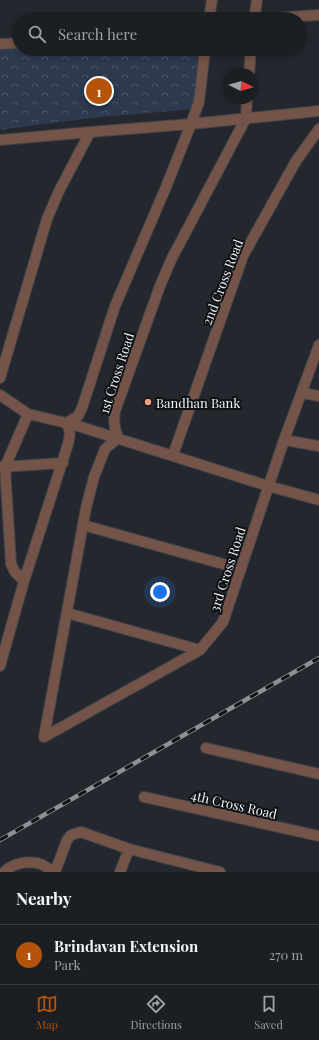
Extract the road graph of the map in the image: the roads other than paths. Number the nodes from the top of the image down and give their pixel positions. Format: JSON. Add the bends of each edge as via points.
{"nodes":[{"id":1,"x":212,"y":0,"type":"edge"},
{"id":2,"x":257,"y":0,"type":"edge"},
{"id":3,"x":210,"y":12,"type":"edge"},
{"id":4,"x":255,"y":12,"type":"edge"},
{"id":5,"x":319,"y":15,"type":"edge"},
{"id":6,"x":307,"y":16,"type":"edge"},
{"id":7,"x":12,"y":43,"type":"edge"},
{"id":8,"x":0,"y":44,"type":"edge"},
{"id":9,"x":204,"y":56,"type":"edge"},
{"id":10,"x":250,"y":56,"type":"edge"},
{"id":11,"x":249,"y":68,"type":"edge"},
{"id":12,"x":245,"y":104,"type":"edge"},
{"id":13,"x":319,"y":111,"type":"edge"},
{"id":14,"x":241,"y":119,"type":"junction"},
{"id":15,"x":194,"y":124,"type":"junction"},
{"id":16,"x":319,"y":129,"type":"edge"},
{"id":17,"x":90,"y":132,"type":"junction"},
{"id":18,"x":0,"y":140,"type":"edge"},
{"id":19,"x":319,"y":345,"type":"edge"},
{"id":20,"x":0,"y":378,"type":"edge"},
{"id":21,"x":302,"y":393,"type":"junction"},
{"id":22,"x":0,"y":395,"type":"edge"},
{"id":23,"x":319,"y":396,"type":"edge"},
{"id":24,"x":28,"y":414,"type":"junction"},
{"id":25,"x":71,"y":424,"type":"junction"},
{"id":26,"x":115,"y":436,"type":"junction"},
{"id":27,"x":284,"y":440,"type":"junction"},
{"id":28,"x":319,"y":446,"type":"edge"},
{"id":29,"x":173,"y":455,"type":"junction"},
{"id":30,"x":63,"y":463,"type":"junction"},
{"id":31,"x":2,"y":467,"type":"edge"},
{"id":32,"x":268,"y":486,"type":"junction"},
{"id":33,"x":319,"y":500,"type":"edge"},
{"id":34,"x":83,"y":525,"type":"junction"},
{"id":35,"x":241,"y":569,"type":"junction"},
{"id":36,"x":24,"y":581,"type":"junction"},
{"id":37,"x":67,"y":613,"type":"junction"},
{"id":38,"x":200,"y":650,"type":"junction"},
{"id":39,"x":0,"y":666,"type":"edge"},
{"id":40,"x":206,"y":748,"type":"dead end"},
{"id":41,"x":319,"y":774,"type":"edge"},
{"id":42,"x":144,"y":797,"type":"dead end"},
{"id":43,"x":319,"y":836,"type":"edge"},
{"id":44,"x":129,"y":849,"type":"junction"},
{"id":45,"x":4,"y":872,"type":"edge"},
{"id":46,"x":52,"y":872,"type":"edge"},
{"id":47,"x":55,"y":872,"type":"edge"},
{"id":48,"x":120,"y":872,"type":"edge"},
{"id":49,"x":220,"y":872,"type":"edge"}],
"edges":[{"from":1,"to":3,"type":"street"},
{"from":2,"to":4,"type":"street"},
{"from":5,"to":6,"type":"street"},
{"from":7,"to":8,"type":"street"},
{"from":9,"to":15,"type":"street"},
{"from":10,"to":11,"type":"street"},
{"from":12,"to":14,"type":"street","name":"1st Cross Road"},
{"from":13,"to":14,"type":"street"},
{"from":14,"to":15,"type":"street"},
{"from":14,"to":26,"type":"street","name":"1st Cross Road","via":[[160,286],[115,411]]},
{"from":15,"to":17,"type":"street"},
{"from":15,"to":25,"type":"street","via":[[115,306],[82,408]]},
{"from":16,"to":29,"type":"street","name":"2nd Cross Road","via":[[296,161],[243,256]]},
{"from":17,"to":18,"type":"street"},
{"from":17,"to":20,"type":"street","via":[[47,219]]},
{"from":19,"to":21,"type":"street","name":"3rd Cross Road"},
{"from":21,"to":23,"type":"street"},
{"from":21,"to":27,"type":"street","name":"3rd Cross Road"},
{"from":22,"to":24,"type":"street"},
{"from":24,"to":25,"type":"street"},
{"from":24,"to":31,"type":"street"},
{"from":25,"to":26,"type":"street"},
{"from":25,"to":30,"type":"street"},
{"from":26,"to":29,"type":"street"},
{"from":26,"to":34,"type":"street","via":[[105,448],[94,476]]},
{"from":27,"to":28,"type":"street"},
{"from":27,"to":32,"type":"street","name":"3rd Cross Road"},
{"from":29,"to":32,"type":"street"},
{"from":30,"to":31,"type":"street"},
{"from":30,"to":36,"type":"street"},
{"from":31,"to":36,"type":"street","via":[[11,564]]},
{"from":32,"to":33,"type":"street"},
{"from":32,"to":35,"type":"street","name":"3rd Cross Road"},
{"from":34,"to":35,"type":"street"},
{"from":34,"to":37,"type":"street"},
{"from":35,"to":38,"type":"street","name":"3rd Cross Road","via":[[223,622]]},
{"from":36,"to":39,"type":"street"},
{"from":37,"to":38,"type":"street"},
{"from":37,"to":38,"type":"street","name":"3rd Cross Road","via":[[44,737]]},
{"from":40,"to":41,"type":"street"},
{"from":42,"to":43,"type":"street","name":"4th Cross Road"},
{"from":44,"to":47,"type":"street","via":[[81,832],[71,835]]},
{"from":44,"to":48,"type":"street"},
{"from":44,"to":49,"type":"street"},
{"from":45,"to":46,"type":"street","via":[[18,864],[29,862],[41,864]]}]}
